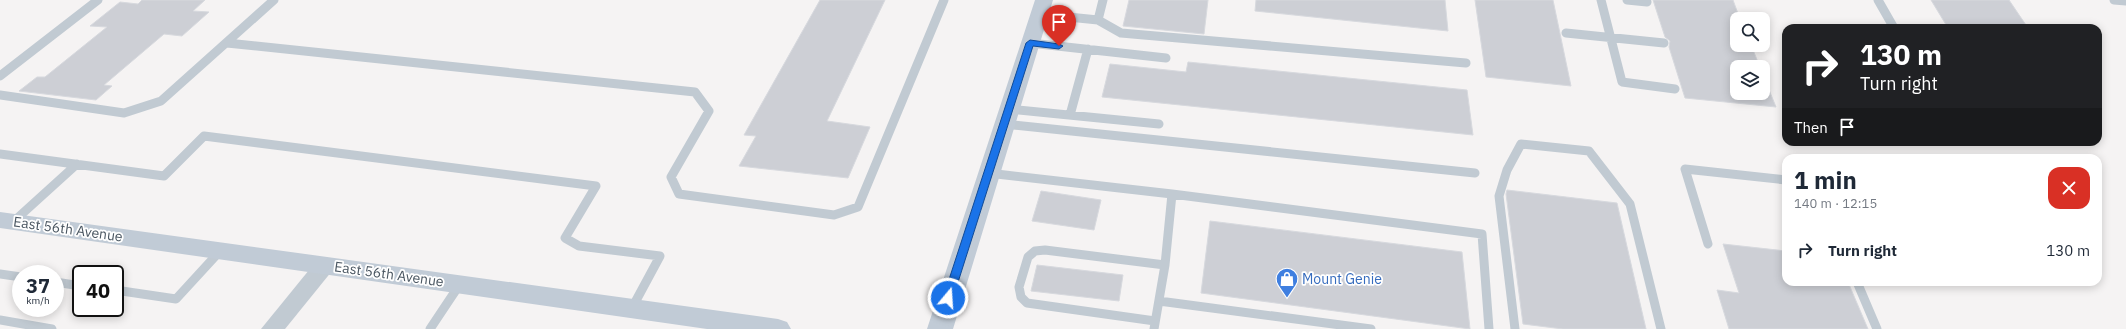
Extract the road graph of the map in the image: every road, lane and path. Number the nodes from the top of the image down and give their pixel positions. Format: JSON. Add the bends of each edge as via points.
{"nodes":[{"id":1,"x":98,"y":0,"type":"edge"},
{"id":2,"x":274,"y":0,"type":"edge"},
{"id":3,"x":944,"y":0,"type":"edge"},
{"id":4,"x":1103,"y":0,"type":"edge"},
{"id":5,"x":1601,"y":0,"type":"edge"},
{"id":6,"x":1627,"y":0,"type":"edge"},
{"id":7,"x":1878,"y":0,"type":"edge"},
{"id":8,"x":2114,"y":0,"type":"edge"},
{"id":9,"x":2126,"y":1,"type":"edge"},
{"id":10,"x":1647,"y":2,"type":"dead end"},
{"id":11,"x":1041,"y":7,"type":"edge"},
{"id":12,"x":1098,"y":20,"type":"junction"},
{"id":13,"x":1892,"y":24,"type":"edge"},
{"id":14,"x":1566,"y":33,"type":"dead end"},
{"id":15,"x":1611,"y":38,"type":"junction"},
{"id":16,"x":227,"y":43,"type":"junction"},
{"id":17,"x":1030,"y":43,"type":"junction"},
{"id":18,"x":1664,"y":43,"type":"dead end"},
{"id":19,"x":1088,"y":49,"type":"junction"},
{"id":20,"x":1166,"y":58,"type":"dead end"},
{"id":21,"x":1466,"y":63,"type":"dead end"},
{"id":22,"x":0,"y":76,"type":"edge"},
{"id":23,"x":1675,"y":89,"type":"dead end"},
{"id":24,"x":0,"y":95,"type":"edge"},
{"id":25,"x":1070,"y":115,"type":"junction"},
{"id":26,"x":1006,"y":117,"type":"junction"},
{"id":27,"x":1159,"y":124,"type":"dead end"},
{"id":28,"x":0,"y":154,"type":"edge"},
{"id":29,"x":77,"y":164,"type":"junction"},
{"id":30,"x":988,"y":173,"type":"junction"},
{"id":31,"x":1475,"y":173,"type":"dead end"},
{"id":32,"x":1782,"y":180,"type":"edge"},
{"id":33,"x":1172,"y":194,"type":"junction"},
{"id":34,"x":6,"y":221,"type":"edge"},
{"id":35,"x":1708,"y":244,"type":"dead end"},
{"id":36,"x":221,"y":250,"type":"junction"},
{"id":37,"x":325,"y":265,"type":"junction"},
{"id":38,"x":1165,"y":265,"type":"junction"},
{"id":39,"x":0,"y":274,"type":"edge"},
{"id":40,"x":12,"y":276,"type":"edge"},
{"id":41,"x":460,"y":284,"type":"junction"},
{"id":42,"x":1859,"y":286,"type":"edge"},
{"id":43,"x":124,"y":291,"type":"edge"},
{"id":44,"x":1159,"y":301,"type":"junction"},
{"id":45,"x":632,"y":308,"type":"junction"},
{"id":46,"x":0,"y":320,"type":"edge"},
{"id":47,"x":1154,"y":325,"type":"edge"},
{"id":48,"x":52,"y":329,"type":"edge"},
{"id":49,"x":272,"y":329,"type":"edge"},
{"id":50,"x":430,"y":329,"type":"edge"},
{"id":51,"x":778,"y":329,"type":"edge"},
{"id":52,"x":940,"y":329,"type":"edge"},
{"id":53,"x":1372,"y":329,"type":"edge"},
{"id":54,"x":1489,"y":329,"type":"edge"},
{"id":55,"x":1515,"y":329,"type":"edge"},
{"id":56,"x":1661,"y":329,"type":"edge"},
{"id":57,"x":1877,"y":329,"type":"edge"}],
"edges":[{"from":1,"to":22,"type":"lane"},
{"from":2,"to":16,"type":"lane"},
{"from":3,"to":16,"type":"lane","via":[[858,207],[834,215],[679,194],[671,177],[709,111],[695,92]]},
{"from":4,"to":12,"type":"lane"},
{"from":5,"to":15,"type":"lane"},
{"from":6,"to":10,"type":"lane"},
{"from":7,"to":13,"type":"lane"},
{"from":8,"to":9,"type":"lane"},
{"from":11,"to":12,"type":"lane"},
{"from":11,"to":17,"type":"main road"},
{"from":12,"to":21,"type":"lane","via":[[1121,34]]},
{"from":14,"to":15,"type":"lane"},
{"from":15,"to":18,"type":"lane"},
{"from":15,"to":23,"type":"lane","via":[[1622,82]]},
{"from":16,"to":24,"type":"lane","via":[[161,101],[124,113]]},
{"from":17,"to":19,"type":"lane"},
{"from":17,"to":26,"type":"main road"},
{"from":19,"to":20,"type":"lane"},
{"from":19,"to":25,"type":"lane"},
{"from":25,"to":26,"type":"lane"},
{"from":25,"to":27,"type":"lane"},
{"from":26,"to":30,"type":"main road"},
{"from":26,"to":31,"type":"lane"},
{"from":28,"to":29,"type":"lane"},
{"from":29,"to":34,"type":"lane"},
{"from":29,"to":45,"type":"lane","via":[[164,176],[204,136],[596,186],[565,238],[579,246],[660,256]]},
{"from":30,"to":33,"type":"lane"},
{"from":30,"to":52,"type":"main road"},
{"from":32,"to":35,"type":"lane","via":[[1685,169]]},
{"from":33,"to":38,"type":"lane"},
{"from":33,"to":54,"type":"lane","via":[[1482,234]]},
{"from":34,"to":36,"type":"main road","name":"East 56th Avenue"},
{"from":36,"to":37,"type":"main road","name":"East 56th Avenue"},
{"from":36,"to":43,"type":"lane","via":[[176,299]]},
{"from":37,"to":41,"type":"main road","name":"East 56th Avenue"},
{"from":37,"to":49,"type":"street"},
{"from":38,"to":44,"type":"lane"},
{"from":38,"to":47,"type":"lane","via":[[1045,250],[1035,251],[1028,257],[1018,287],[1021,297],[1027,302]]},
{"from":39,"to":40,"type":"lane"},
{"from":41,"to":45,"type":"main road","name":"East 56th Avenue"},
{"from":41,"to":50,"type":"lane"},
{"from":42,"to":57,"type":"lane"},
{"from":44,"to":47,"type":"lane"},
{"from":44,"to":53,"type":"lane"},
{"from":45,"to":51,"type":"main road","name":"East 56th Avenue"},
{"from":46,"to":48,"type":"lane"},
{"from":55,"to":56,"type":"lane","via":[[1499,196],[1507,170],[1521,144],[1589,151],[1630,204]]}]}
